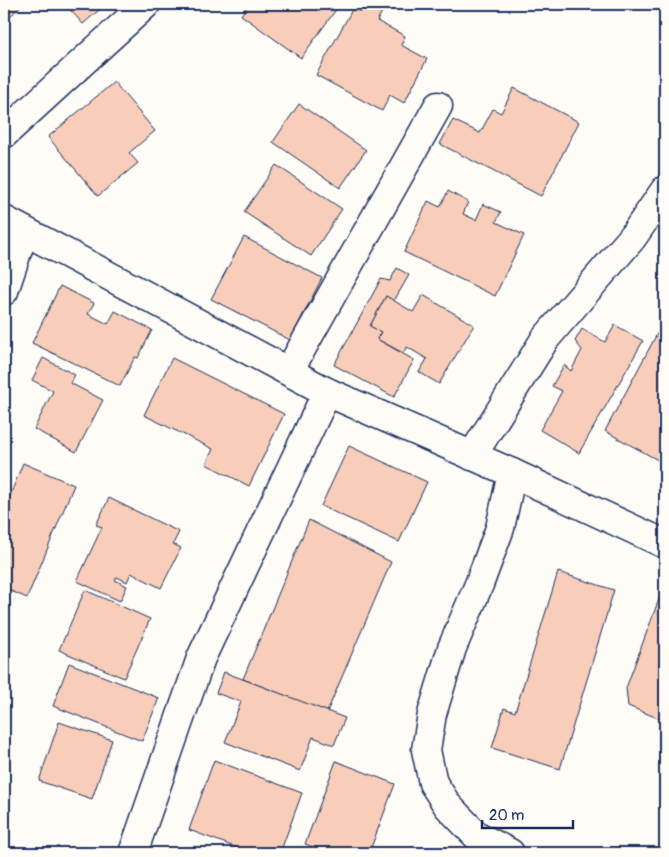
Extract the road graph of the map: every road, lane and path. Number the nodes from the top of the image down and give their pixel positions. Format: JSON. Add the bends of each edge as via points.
{"nodes":[{"id":1,"x":146,"y":4,"type":"edge"},
{"id":2,"x":438,"y":106,"type":"dead end"},
{"id":3,"x":4,"y":134,"type":"edge"},
{"id":4,"x":665,"y":190,"type":"edge"},
{"id":5,"x":14,"y":225,"type":"edge"},
{"id":6,"x":4,"y":291,"type":"edge"},
{"id":7,"x":289,"y":371,"type":"junction"},
{"id":8,"x":327,"y":392,"type":"junction"},
{"id":9,"x":472,"y":456,"type":"junction"},
{"id":10,"x":512,"y":474,"type":"junction"},
{"id":11,"x":665,"y":544,"type":"edge"},
{"id":12,"x":133,"y":853,"type":"edge"},
{"id":13,"x":510,"y":853,"type":"edge"}],
"edges":[{"from":1,"to":3,"type":"street"},
{"from":2,"to":7,"type":"street"},
{"from":4,"to":9,"type":"street","via":[[632,238],[545,339]]},
{"from":5,"to":6,"type":"street"},
{"from":5,"to":7,"type":"street"},
{"from":7,"to":8,"type":"street"},
{"from":8,"to":9,"type":"street"},
{"from":8,"to":12,"type":"street","via":[[201,658]]},
{"from":9,"to":10,"type":"street"},
{"from":10,"to":11,"type":"street"},
{"from":10,"to":13,"type":"street","via":[[500,528],[452,648],[432,714],[426,750],[433,783],[448,806],[476,836]]}]}
